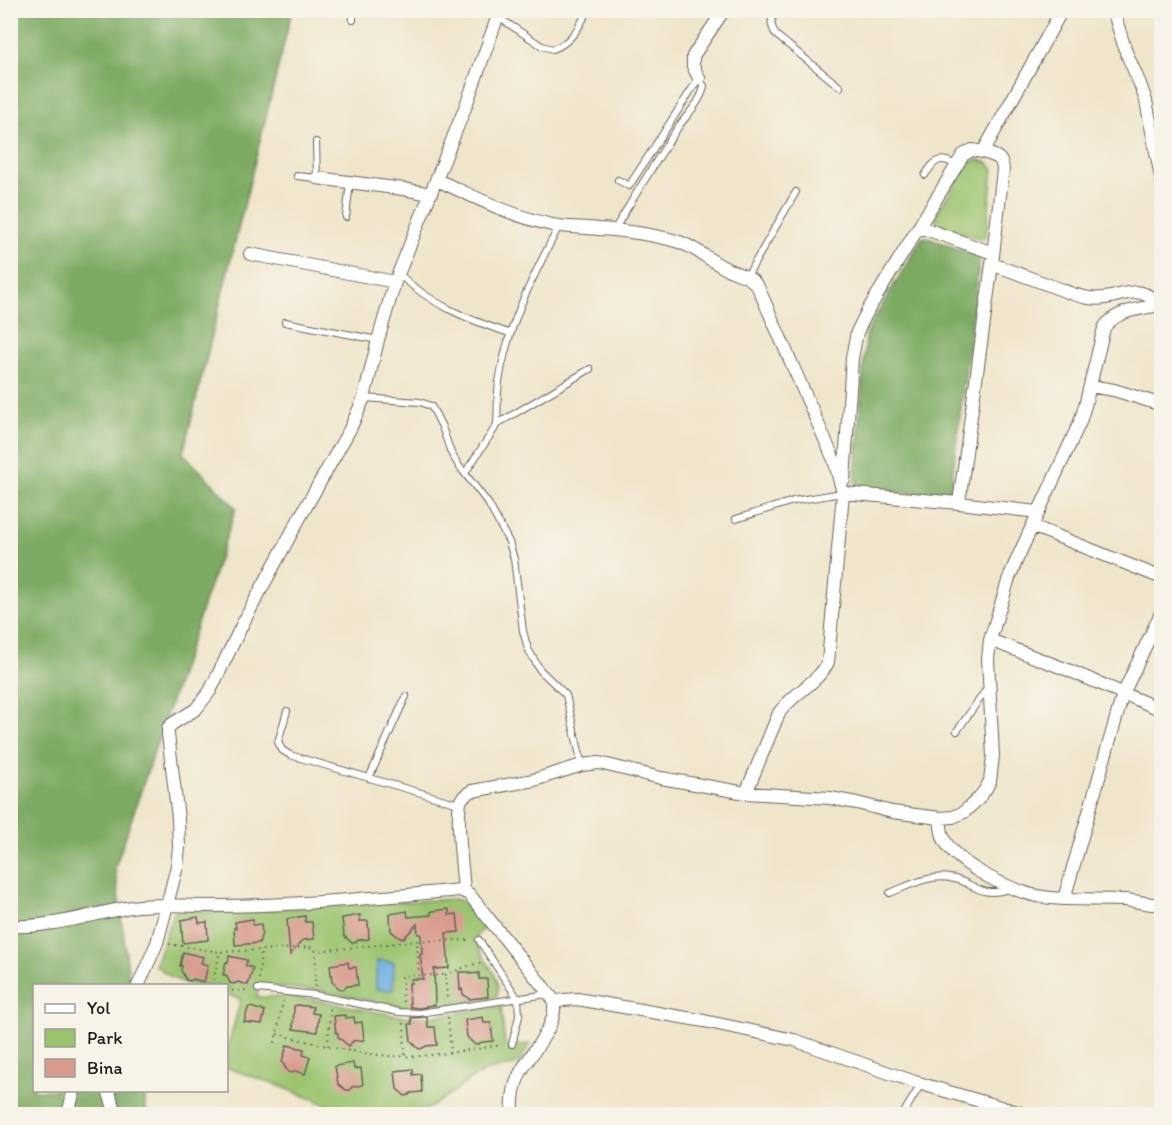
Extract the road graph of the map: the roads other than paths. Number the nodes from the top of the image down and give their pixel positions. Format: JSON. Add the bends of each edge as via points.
{"nodes":[{"id":1,"x":353,"y":10,"type":"edge"},
{"id":2,"x":588,"y":10,"type":"edge"},
{"id":3,"x":724,"y":10,"type":"edge"},
{"id":4,"x":777,"y":10,"type":"edge"},
{"id":5,"x":1062,"y":10,"type":"edge"},
{"id":6,"x":1113,"y":10,"type":"edge"},
{"id":7,"x":499,"y":13,"type":"edge"},
{"id":8,"x":353,"y":20,"type":"dead end"},
{"id":9,"x":699,"y":78,"type":"junction"},
{"id":10,"x":840,"y":87,"type":"dead end"},
{"id":11,"x":316,"y":142,"type":"dead end"},
{"id":12,"x":983,"y":152,"type":"junction"},
{"id":13,"x":957,"y":165,"type":"junction"},
{"id":14,"x":925,"y":175,"type":"dead end"},
{"id":15,"x":297,"y":176,"type":"dead end"},
{"id":16,"x":317,"y":178,"type":"junction"},
{"id":17,"x":437,"y":180,"type":"junction"},
{"id":18,"x":618,"y":180,"type":"dead end"},
{"id":19,"x":350,"y":182,"type":"junction"},
{"id":20,"x":1161,"y":182,"type":"edge"},
{"id":21,"x":796,"y":192,"type":"dead end"},
{"id":22,"x":431,"y":194,"type":"junction"},
{"id":23,"x":346,"y":217,"type":"dead end"},
{"id":24,"x":559,"y":226,"type":"junction"},
{"id":25,"x":920,"y":227,"type":"junction"},
{"id":26,"x":613,"y":230,"type":"junction"},
{"id":27,"x":250,"y":254,"type":"dead end"},
{"id":28,"x":993,"y":258,"type":"junction"},
{"id":29,"x":747,"y":276,"type":"junction"},
{"id":30,"x":397,"y":278,"type":"junction"},
{"id":31,"x":1161,"y":307,"type":"edge"},
{"id":32,"x":285,"y":322,"type":"dead end"},
{"id":33,"x":510,"y":333,"type":"junction"},
{"id":34,"x":378,"y":340,"type":"junction"},
{"id":35,"x":590,"y":369,"type":"dead end"},
{"id":36,"x":1090,"y":386,"type":"junction"},
{"id":37,"x":364,"y":398,"type":"junction"},
{"id":38,"x":1161,"y":405,"type":"edge"},
{"id":39,"x":497,"y":424,"type":"junction"},
{"id":40,"x":465,"y":473,"type":"junction"},
{"id":41,"x":843,"y":493,"type":"junction"},
{"id":42,"x":959,"y":503,"type":"junction"},
{"id":43,"x":1038,"y":513,"type":"junction"},
{"id":44,"x":736,"y":519,"type":"dead end"},
{"id":45,"x":1032,"y":526,"type":"junction"},
{"id":46,"x":1161,"y":578,"type":"edge"},
{"id":47,"x":1161,"y":611,"type":"edge"},
{"id":48,"x":990,"y":640,"type":"junction"},
{"id":49,"x":990,"y":684,"type":"junction"},
{"id":50,"x":1124,"y":694,"type":"junction"},
{"id":51,"x":406,"y":696,"type":"dead end"},
{"id":52,"x":1161,"y":710,"type":"edge"},
{"id":53,"x":287,"y":711,"type":"dead end"},
{"id":54,"x":957,"y":731,"type":"dead end"},
{"id":55,"x":582,"y":765,"type":"junction"},
{"id":56,"x":369,"y":778,"type":"junction"},
{"id":57,"x":746,"y":794,"type":"junction"},
{"id":58,"x":460,"y":804,"type":"junction"},
{"id":59,"x":940,"y":818,"type":"junction"},
{"id":60,"x":1012,"y":888,"type":"junction"},
{"id":61,"x":464,"y":891,"type":"junction"},
{"id":62,"x":890,"y":893,"type":"dead end"},
{"id":63,"x":1064,"y":899,"type":"junction"},
{"id":64,"x":1161,"y":904,"type":"edge"},
{"id":65,"x":167,"y":905,"type":"junction"},
{"id":66,"x":10,"y":926,"type":"edge"},
{"id":67,"x":479,"y":940,"type":"road end"},
{"id":68,"x":139,"y":984,"type":"edge"},
{"id":69,"x":258,"y":989,"type":"road end"},
{"id":70,"x":552,"y":998,"type":"junction"},
{"id":71,"x":518,"y":999,"type":"junction"},
{"id":72,"x":512,"y":1044,"type":"road end"},
{"id":73,"x":921,"y":1084,"type":"junction"},
{"id":74,"x":74,"y":1092,"type":"edge"},
{"id":75,"x":109,"y":1092,"type":"edge"},
{"id":76,"x":68,"y":1114,"type":"edge"},
{"id":77,"x":116,"y":1114,"type":"edge"},
{"id":78,"x":513,"y":1114,"type":"edge"},
{"id":79,"x":903,"y":1114,"type":"edge"},
{"id":80,"x":1024,"y":1114,"type":"edge"}],
"edges":[{"from":1,"to":8,"type":"lane"},
{"from":2,"to":7,"type":"lane","via":[[576,32],[553,49],[542,46]]},
{"from":3,"to":9,"type":"street","via":[[693,56]]},
{"from":4,"to":10,"type":"lane","via":[[771,18],[776,35]]},
{"from":5,"to":12,"type":"street"},
{"from":6,"to":20,"type":"street","via":[[1146,101]]},
{"from":7,"to":17,"type":"street"},
{"from":9,"to":18,"type":"lane","via":[[629,186]]},
{"from":9,"to":26,"type":"lane","via":[[704,86],[698,101]]},
{"from":11,"to":16,"type":"lane"},
{"from":12,"to":13,"type":"street","via":[[972,150]]},
{"from":12,"to":28,"type":"street","via":[[1003,163]]},
{"from":13,"to":14,"type":"lane","via":[[937,160]]},
{"from":13,"to":25,"type":"street"},
{"from":15,"to":16,"type":"lane"},
{"from":16,"to":19,"type":"street"},
{"from":17,"to":22,"type":"street"},
{"from":17,"to":24,"type":"street","via":[[517,215]]},
{"from":19,"to":22,"type":"street"},
{"from":19,"to":23,"type":"lane"},
{"from":21,"to":29,"type":"lane"},
{"from":22,"to":30,"type":"street"},
{"from":24,"to":26,"type":"street"},
{"from":24,"to":33,"type":"lane"},
{"from":25,"to":28,"type":"street"},
{"from":25,"to":41,"type":"street","via":[[857,332]]},
{"from":26,"to":29,"type":"street","via":[[680,242]]},
{"from":27,"to":30,"type":"street"},
{"from":28,"to":31,"type":"street","via":[[1076,295],[1107,299],[1135,291],[1149,296]]},
{"from":28,"to":42,"type":"street"},
{"from":29,"to":41,"type":"street","via":[[758,286],[834,460]]},
{"from":30,"to":33,"type":"lane","via":[[471,320]]},
{"from":30,"to":34,"type":"street"},
{"from":31,"to":36,"type":"street","via":[[1134,310],[1108,322]]},
{"from":32,"to":34,"type":"lane"},
{"from":33,"to":39,"type":"lane","via":[[499,381]]},
{"from":34,"to":37,"type":"street"},
{"from":35,"to":39,"type":"lane"},
{"from":36,"to":38,"type":"street"},
{"from":36,"to":43,"type":"street","via":[[1080,422]]},
{"from":37,"to":40,"type":"lane","via":[[414,401],[430,406],[451,453]]},
{"from":37,"to":65,"type":"street","via":[[210,691],[196,710],[168,729],[179,847]]},
{"from":39,"to":40,"type":"lane"},
{"from":40,"to":55,"type":"lane","via":[[488,503],[512,550],[528,649],[540,670],[566,695]]},
{"from":41,"to":42,"type":"street"},
{"from":41,"to":44,"type":"lane","via":[[793,501]]},
{"from":41,"to":57,"type":"street","via":[[828,662],[782,708]]},
{"from":42,"to":43,"type":"street"},
{"from":43,"to":45,"type":"street"},
{"from":45,"to":46,"type":"street"},
{"from":45,"to":48,"type":"street","via":[[1009,578]]},
{"from":47,"to":50,"type":"street"},
{"from":48,"to":49,"type":"street"},
{"from":48,"to":50,"type":"street"},
{"from":49,"to":54,"type":"lane"},
{"from":49,"to":59,"type":"street","via":[[990,781],[963,812]]},
{"from":50,"to":52,"type":"street"},
{"from":50,"to":63,"type":"street"},
{"from":51,"to":56,"type":"lane"},
{"from":53,"to":56,"type":"lane","via":[[279,734],[282,750]]},
{"from":55,"to":57,"type":"street","via":[[605,764]]},
{"from":55,"to":58,"type":"street","via":[[534,780],[472,791]]},
{"from":56,"to":58,"type":"lane"},
{"from":57,"to":59,"type":"street","via":[[830,798]]},
{"from":58,"to":61,"type":"street"},
{"from":59,"to":60,"type":"street","via":[[943,839],[956,855]]},
{"from":60,"to":62,"type":"lane","via":[[981,891],[962,881],[940,877]]},
{"from":60,"to":63,"type":"street"},
{"from":61,"to":65,"type":"street","via":[[250,905]]},
{"from":61,"to":70,"type":"street"},
{"from":63,"to":64,"type":"street"},
{"from":65,"to":66,"type":"street"},
{"from":65,"to":68,"type":"street","via":[[158,943]]},
{"from":67,"to":71,"type":"lane"},
{"from":69,"to":71,"type":"lane","via":[[418,1013]]},
{"from":70,"to":71,"type":"lane"},
{"from":70,"to":73,"type":"street","via":[[704,1021],[794,1040]]},
{"from":70,"to":78,"type":"street","via":[[553,1015],[548,1030],[517,1079]]},
{"from":71,"to":72,"type":"lane","via":[[519,1016]]},
{"from":73,"to":79,"type":"lane"},
{"from":73,"to":80,"type":"street"},
{"from":74,"to":76,"type":"street"},
{"from":75,"to":77,"type":"street"}]}
